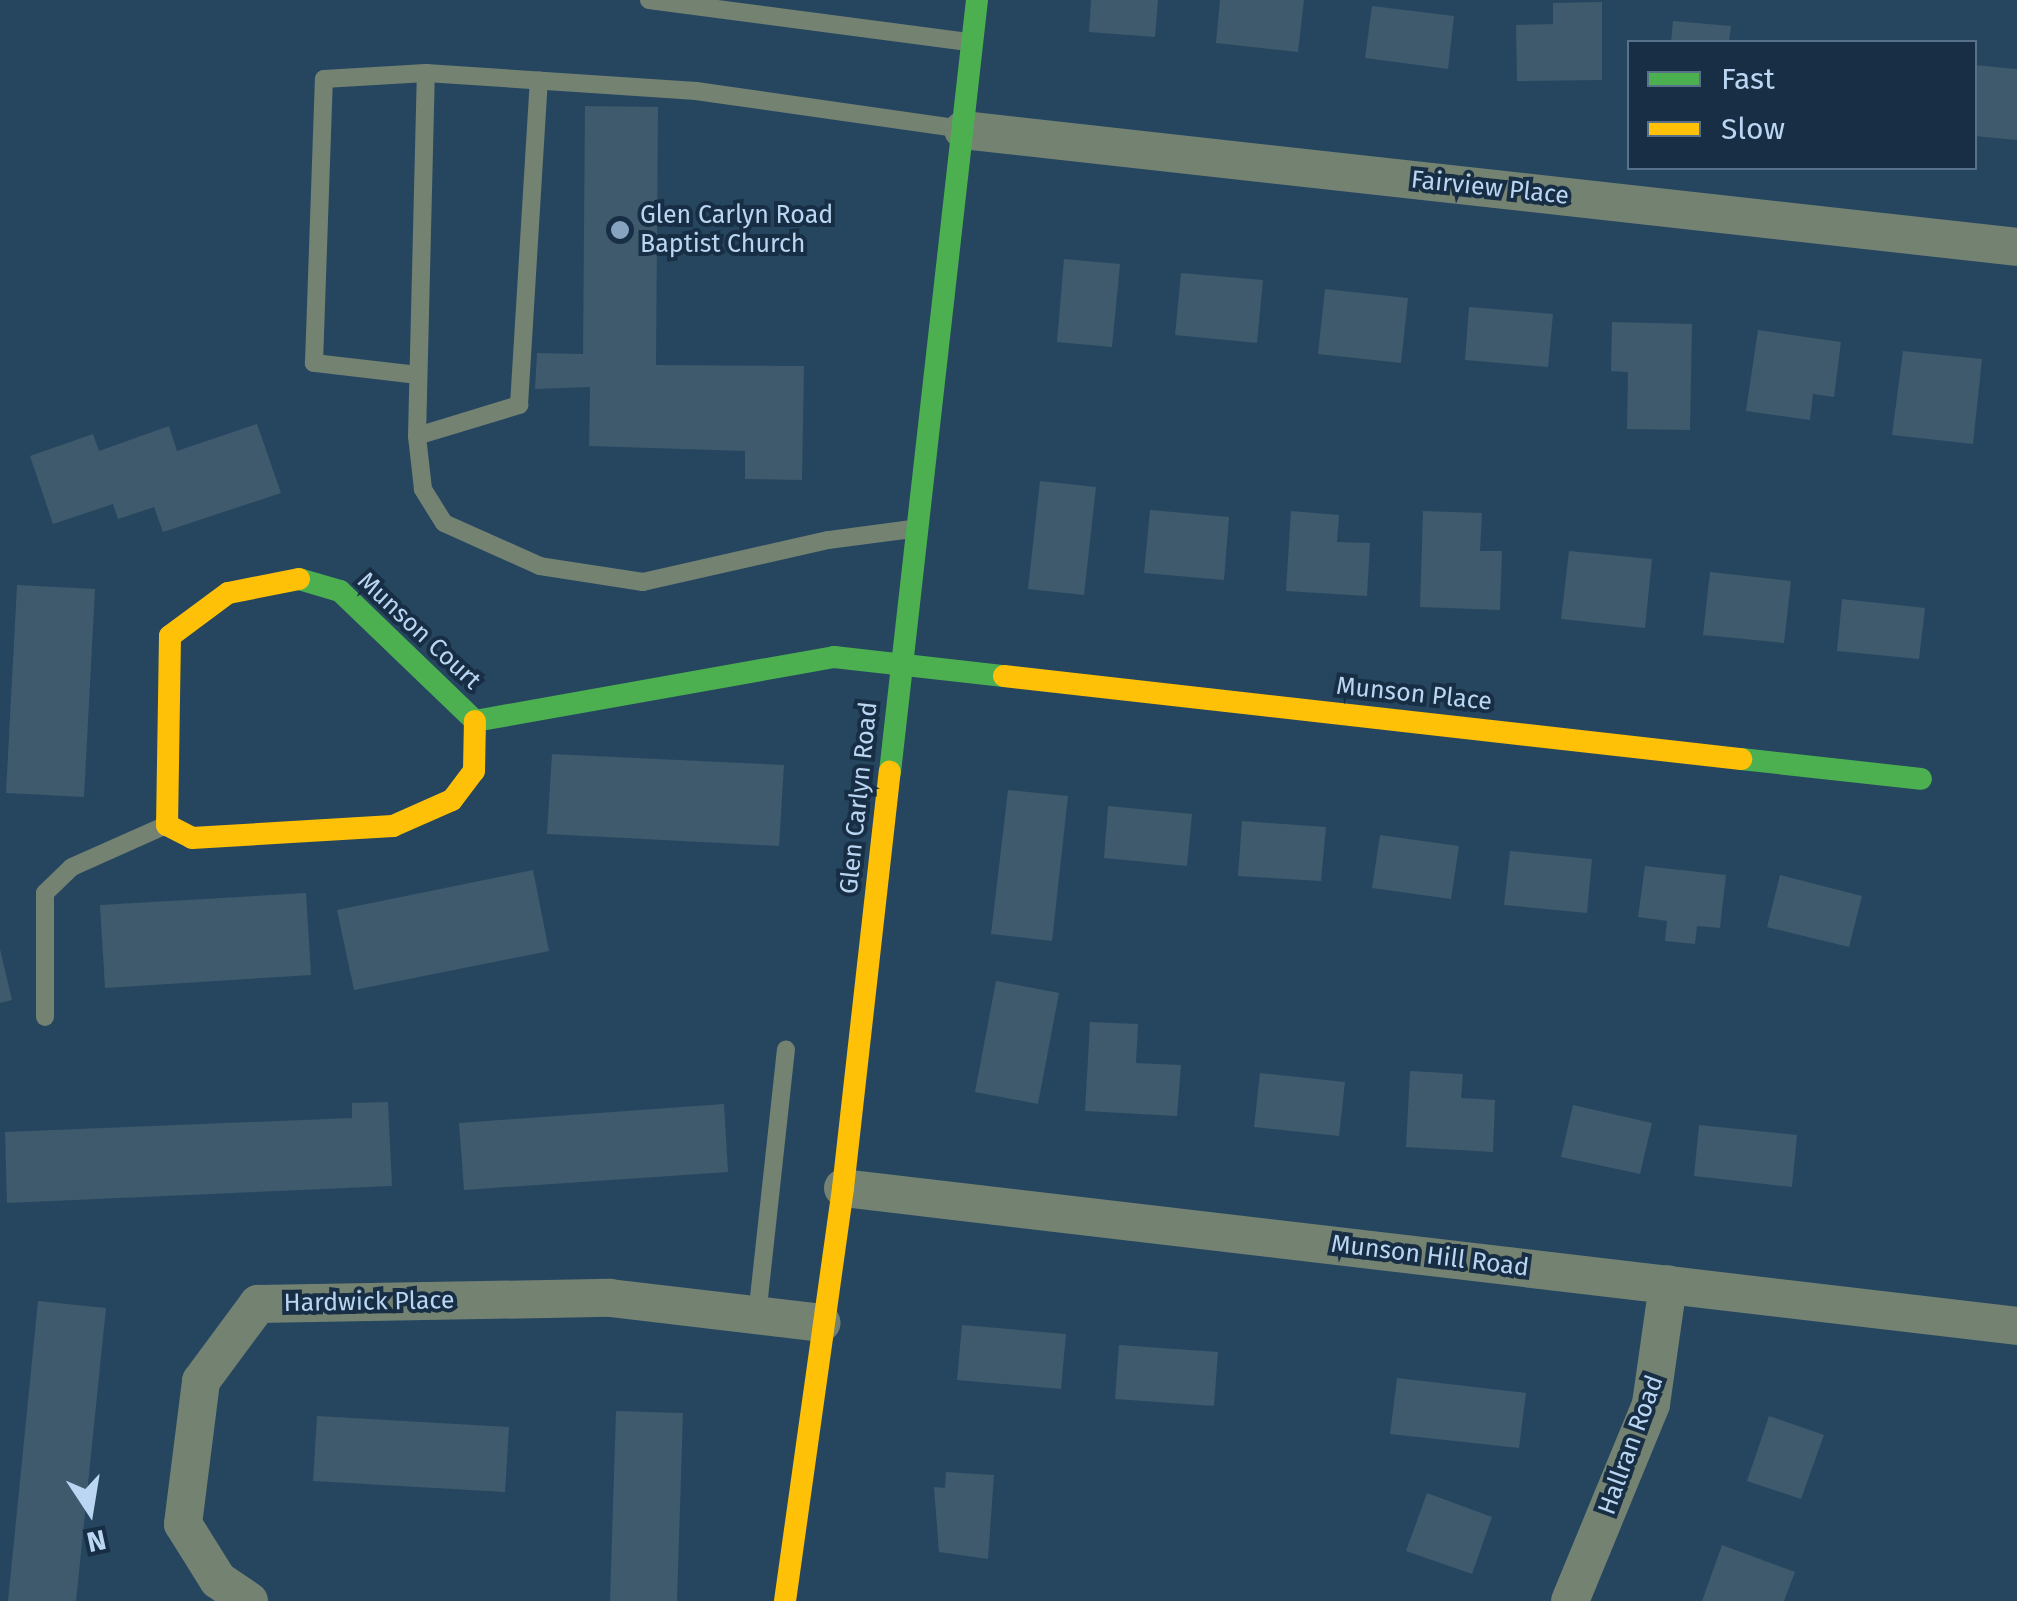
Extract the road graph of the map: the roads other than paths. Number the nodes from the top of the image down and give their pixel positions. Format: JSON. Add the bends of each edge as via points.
{"nodes":[{"id":1,"x":649,"y":0,"type":"edge"},
{"id":2,"x":977,"y":0,"type":"edge"},
{"id":3,"x":973,"y":43,"type":"junction"},
{"id":4,"x":426,"y":73,"type":"junction"},
{"id":5,"x":539,"y":81,"type":"junction"},
{"id":6,"x":963,"y":130,"type":"junction"},
{"id":7,"x":2017,"y":247,"type":"edge"},
{"id":8,"x":418,"y":375,"type":"junction"},
{"id":9,"x":417,"y":436,"type":"junction"},
{"id":10,"x":918,"y":529,"type":"junction"},
{"id":11,"x":902,"y":664,"type":"junction"},
{"id":12,"x":475,"y":721,"type":"junction"},
{"id":13,"x":1921,"y":778,"type":"dead end"},
{"id":14,"x":167,"y":825,"type":"junction"},
{"id":15,"x":45,"y":1017,"type":"dead end"},
{"id":16,"x":786,"y":1050,"type":"dead end"},
{"id":17,"x":843,"y":1188,"type":"junction"},
{"id":18,"x":1668,"y":1284,"type":"junction"},
{"id":19,"x":756,"y":1316,"type":"junction"},
{"id":20,"x":822,"y":1323,"type":"junction"},
{"id":21,"x":2017,"y":1326,"type":"edge"},
{"id":22,"x":250,"y":1601,"type":"edge"},
{"id":23,"x":785,"y":1601,"type":"edge"},
{"id":24,"x":1570,"y":1601,"type":"edge"}],
"edges":[{"from":1,"to":3,"type":"lane"},
{"from":2,"to":3,"type":"street","name":"Glen Carlyn Road"},
{"from":3,"to":6,"type":"street","name":"Glen Carlyn Road"},
{"from":4,"to":5,"type":"lane"},
{"from":4,"to":8,"type":"lane"},
{"from":4,"to":8,"type":"lane","via":[[324,78],[314,364]]},
{"from":5,"to":6,"type":"lane","via":[[696,91]]},
{"from":5,"to":9,"type":"lane","via":[[519,405]]},
{"from":6,"to":7,"type":"street","name":"Fairview Place"},
{"from":6,"to":10,"type":"street","name":"Glen Carlyn Road"},
{"from":8,"to":9,"type":"lane"},
{"from":9,"to":10,"type":"lane","via":[[423,489],[444,523],[540,566],[643,582],[828,540]]},
{"from":10,"to":11,"type":"street","name":"Glen Carlyn Road"},
{"from":11,"to":12,"type":"street","name":"Munson Court","via":[[834,656]]},
{"from":11,"to":13,"type":"street","name":"Munson Place"},
{"from":11,"to":17,"type":"street","name":"Glen Carlyn Road"},
{"from":12,"to":14,"type":"street","name":"Munson Court","via":[[474,771],[452,800],[393,826],[192,838]]},
{"from":12,"to":14,"type":"street","name":"Munson Court","via":[[340,591],[298,579],[228,593],[170,636]]},
{"from":14,"to":15,"type":"lane","via":[[72,867],[45,893]]},
{"from":16,"to":19,"type":"lane"},
{"from":17,"to":18,"type":"street","name":"Munson Hill Road"},
{"from":17,"to":20,"type":"street","name":"Glen Carlyn Road"},
{"from":18,"to":21,"type":"street","name":"Munson Hill Road"},
{"from":18,"to":24,"type":"street","name":"Hallran Road","via":[[1651,1404]]},
{"from":19,"to":20,"type":"street","name":"Hardwick Place"},
{"from":19,"to":22,"type":"street","name":"Hardwick Place","via":[[610,1298],[258,1304],[201,1381],[183,1524],[218,1580]]},
{"from":20,"to":23,"type":"street","name":"Glen Carlyn Road"}]}
